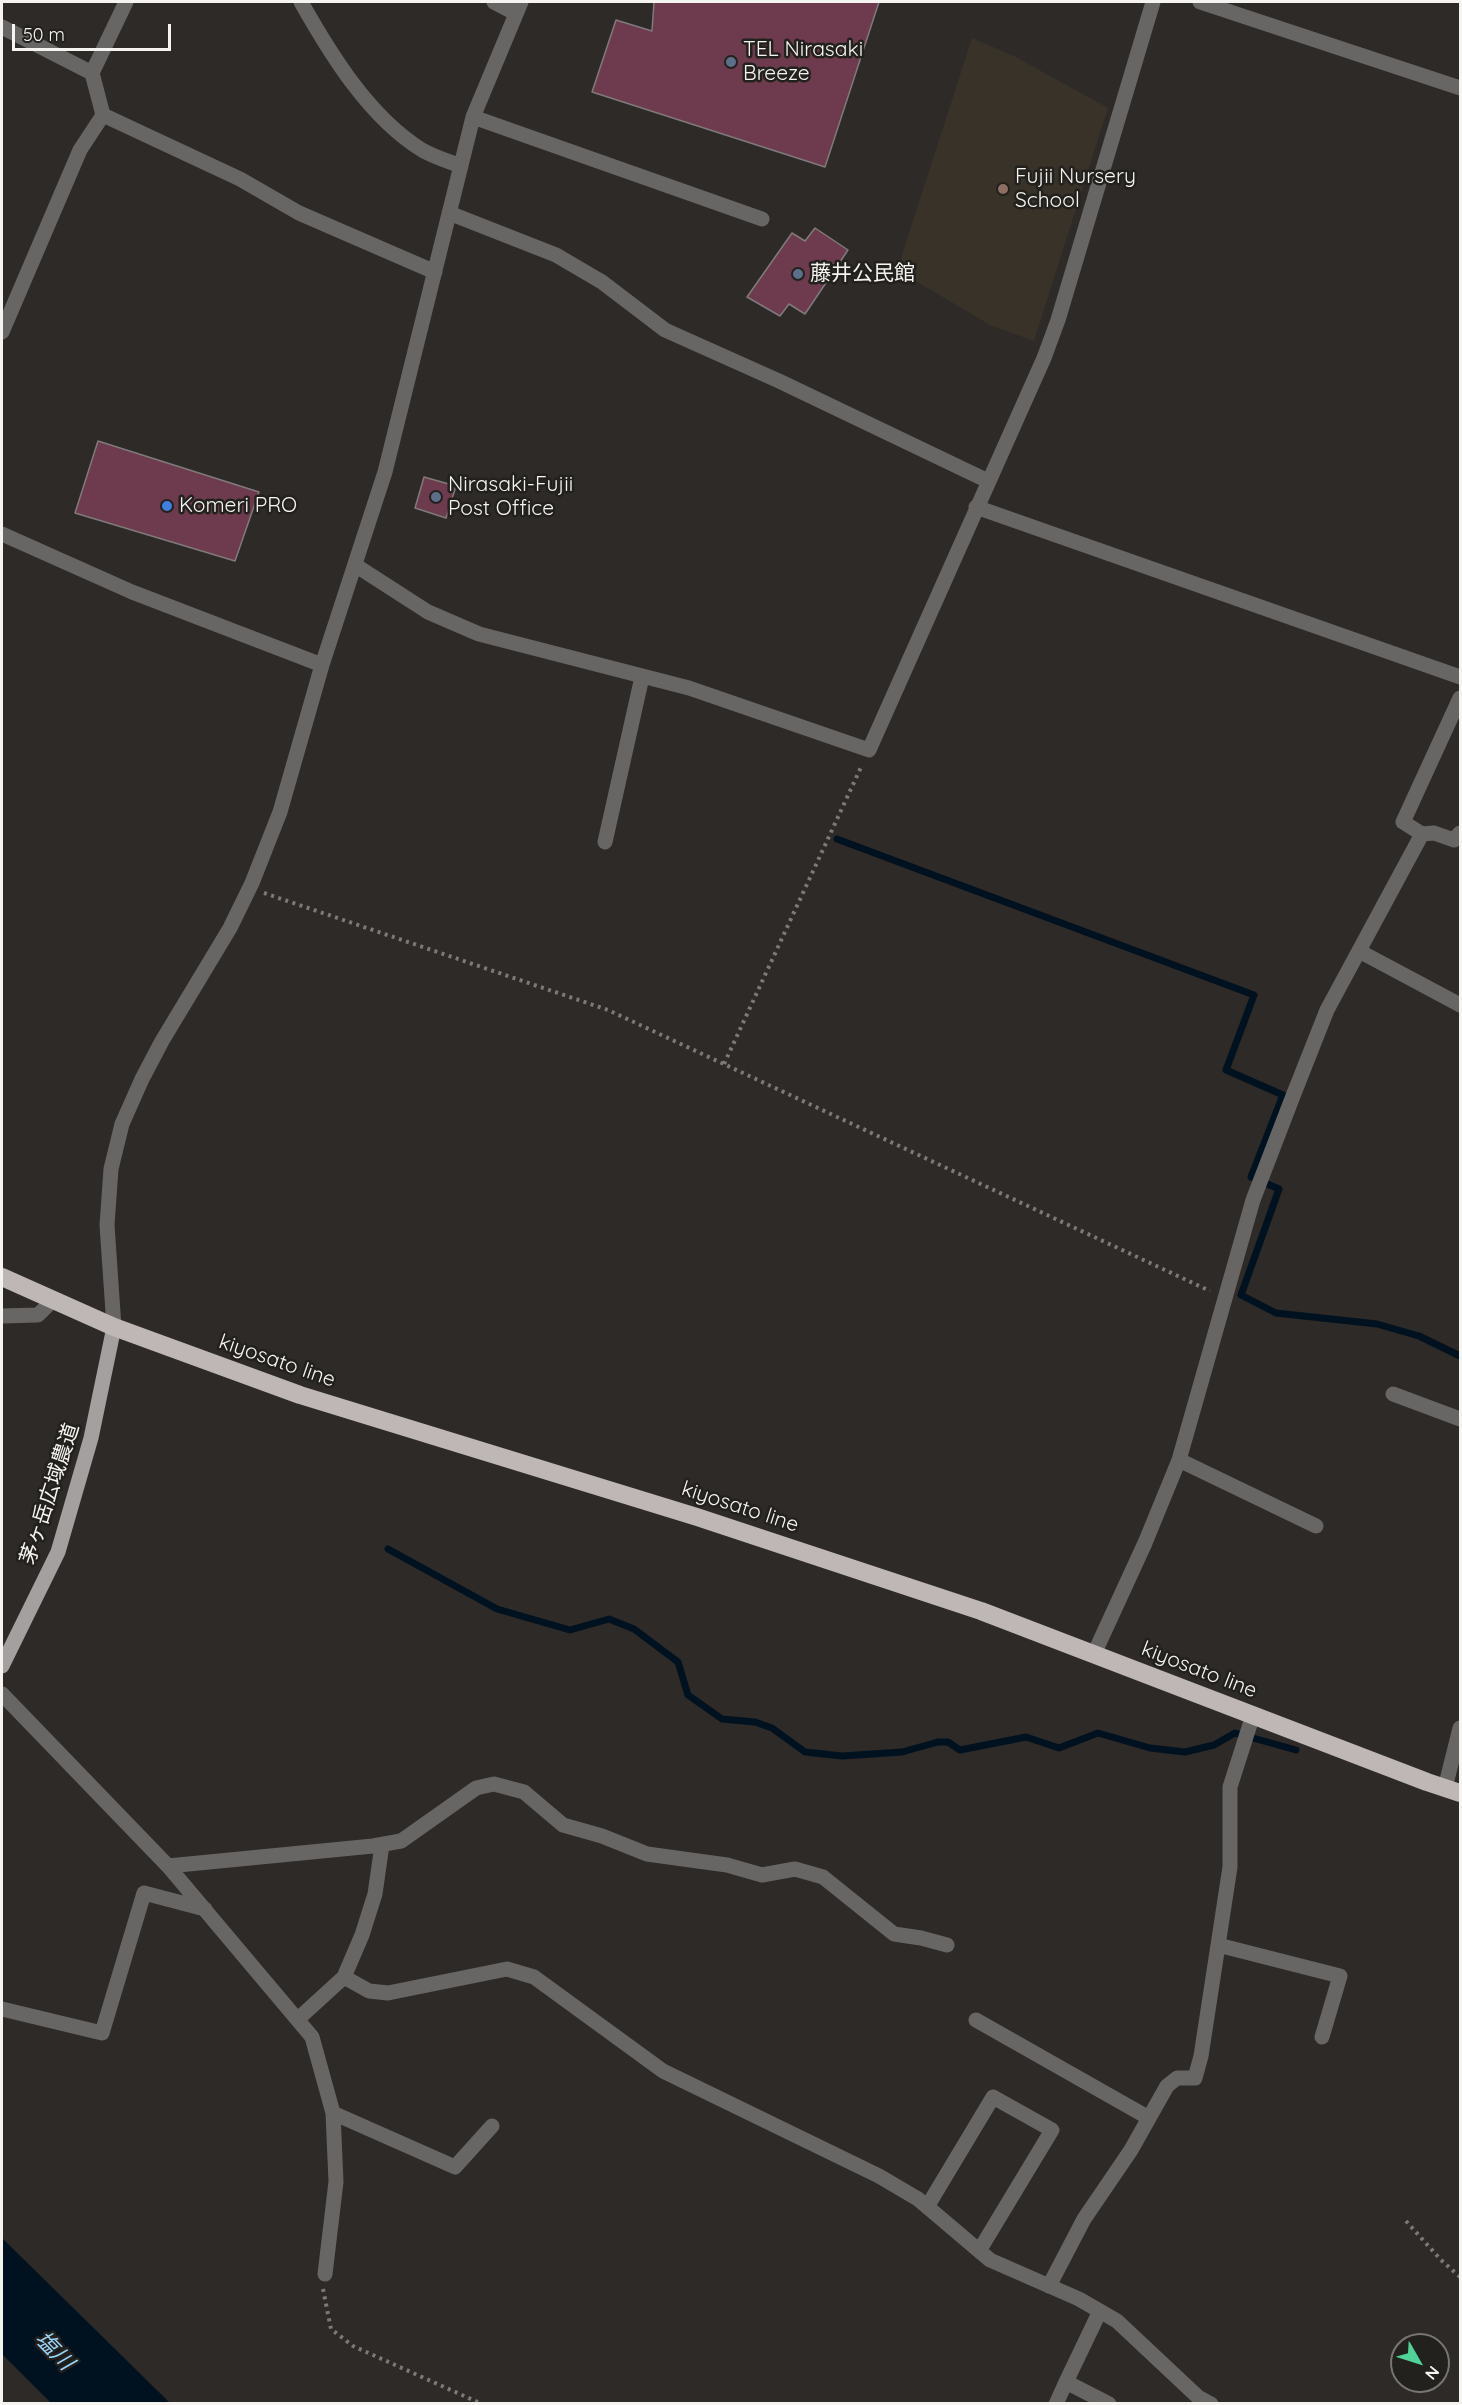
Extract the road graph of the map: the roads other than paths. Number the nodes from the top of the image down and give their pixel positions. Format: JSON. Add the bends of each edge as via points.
{"nodes":[{"id":1,"x":126,"y":2,"type":"edge"},
{"id":2,"x":301,"y":2,"type":"edge"},
{"id":3,"x":494,"y":2,"type":"edge"},
{"id":4,"x":1153,"y":2,"type":"edge"},
{"id":5,"x":1200,"y":2,"type":"edge"},
{"id":6,"x":518,"y":7,"type":"edge"},
{"id":7,"x":2,"y":27,"type":"edge"},
{"id":8,"x":92,"y":73,"type":"junction"},
{"id":9,"x":1461,"y":88,"type":"edge"},
{"id":10,"x":103,"y":116,"type":"junction"},
{"id":11,"x":472,"y":117,"type":"junction"},
{"id":12,"x":461,"y":166,"type":"junction"},
{"id":13,"x":449,"y":213,"type":"junction"},
{"id":14,"x":762,"y":219,"type":"dead end"},
{"id":15,"x":435,"y":272,"type":"junction"},
{"id":16,"x":2,"y":332,"type":"edge"},
{"id":17,"x":988,"y":481,"type":"junction"},
{"id":18,"x":976,"y":507,"type":"junction"},
{"id":19,"x":2,"y":534,"type":"edge"},
{"id":20,"x":355,"y":565,"type":"junction"},
{"id":21,"x":322,"y":665,"type":"junction"},
{"id":22,"x":642,"y":677,"type":"junction"},
{"id":23,"x":1461,"y":677,"type":"edge"},
{"id":24,"x":1461,"y":698,"type":"edge"},
{"id":25,"x":1461,"y":833,"type":"edge"},
{"id":26,"x":1422,"y":834,"type":"junction"},
{"id":27,"x":605,"y":842,"type":"dead end"},
{"id":28,"x":1359,"y":951,"type":"junction"},
{"id":29,"x":1461,"y":1005,"type":"edge"},
{"id":30,"x":2,"y":1277,"type":"edge"},
{"id":31,"x":53,"y":1300,"type":"junction"},
{"id":32,"x":2,"y":1316,"type":"edge"},
{"id":33,"x":114,"y":1327,"type":"junction"},
{"id":34,"x":1393,"y":1394,"type":"dead end"},
{"id":35,"x":1461,"y":1419,"type":"edge"},
{"id":36,"x":1179,"y":1460,"type":"junction"},
{"id":37,"x":1316,"y":1526,"type":"dead end"},
{"id":38,"x":1094,"y":1653,"type":"junction"},
{"id":39,"x":2,"y":1666,"type":"edge"},
{"id":40,"x":2,"y":1694,"type":"edge"},
{"id":41,"x":1253,"y":1715,"type":"junction"},
{"id":42,"x":1461,"y":1728,"type":"edge"},
{"id":43,"x":1453,"y":1790,"type":"edge"},
{"id":44,"x":382,"y":1845,"type":"junction"},
{"id":45,"x":168,"y":1866,"type":"junction"},
{"id":46,"x":205,"y":1910,"type":"junction"},
{"id":47,"x":946,"y":1945,"type":"dead end"},
{"id":48,"x":1218,"y":1945,"type":"junction"},
{"id":49,"x":344,"y":1977,"type":"junction"},
{"id":50,"x":2,"y":2009,"type":"edge"},
{"id":51,"x":298,"y":2019,"type":"junction"},
{"id":52,"x":976,"y":2020,"type":"dead end"},
{"id":53,"x":1322,"y":2037,"type":"dead end"},
{"id":54,"x":333,"y":2113,"type":"junction"},
{"id":55,"x":1149,"y":2118,"type":"junction"},
{"id":56,"x":492,"y":2126,"type":"dead end"},
{"id":57,"x":927,"y":2207,"type":"junction"},
{"id":58,"x":979,"y":2251,"type":"junction"},
{"id":59,"x":325,"y":2274,"type":"road end"},
{"id":60,"x":1049,"y":2286,"type":"junction"},
{"id":61,"x":1100,"y":2311,"type":"junction"},
{"id":62,"x":1066,"y":2382,"type":"junction"},
{"id":63,"x":1187,"y":2397,"type":"edge"},
{"id":64,"x":1056,"y":2403,"type":"edge"},
{"id":65,"x":1108,"y":2403,"type":"edge"},
{"id":66,"x":1211,"y":2403,"type":"edge"}],
"edges":[{"from":1,"to":8,"type":"street"},
{"from":2,"to":12,"type":"street","via":[[350,80],[400,135],[425,152]]},
{"from":3,"to":6,"type":"street"},
{"from":4,"to":17,"type":"street","via":[[1058,320]]},
{"from":5,"to":9,"type":"street"},
{"from":6,"to":11,"type":"street"},
{"from":7,"to":8,"type":"street"},
{"from":8,"to":10,"type":"street"},
{"from":10,"to":15,"type":"street","via":[[240,179],[299,213]]},
{"from":10,"to":16,"type":"street","via":[[80,150]]},
{"from":11,"to":12,"type":"street"},
{"from":11,"to":14,"type":"street"},
{"from":12,"to":13,"type":"street"},
{"from":13,"to":15,"type":"street"},
{"from":13,"to":17,"type":"street","via":[[556,255],[602,282],[665,330]]},
{"from":15,"to":20,"type":"street","via":[[386,472]]},
{"from":17,"to":18,"type":"street"},
{"from":18,"to":22,"type":"street","via":[[869,750],[689,688]]},
{"from":18,"to":23,"type":"street"},
{"from":19,"to":21,"type":"street","via":[[132,592]]},
{"from":20,"to":21,"type":"street"},
{"from":20,"to":22,"type":"street","via":[[429,612],[479,634]]},
{"from":21,"to":33,"type":"street","via":[[280,812],[249,888],[147,1070],[122,1124],[111,1169],[107,1225]]},
{"from":22,"to":27,"type":"street"},
{"from":24,"to":26,"type":"street","via":[[1403,822]]},
{"from":25,"to":26,"type":"street","via":[[1454,840],[1434,833]]},
{"from":26,"to":28,"type":"street"},
{"from":28,"to":29,"type":"street"},
{"from":28,"to":36,"type":"street","via":[[1327,1010],[1253,1200]]},
{"from":30,"to":31,"type":"highway","name":"kiyosato line"},
{"from":31,"to":32,"type":"street","via":[[38,1315]]},
{"from":31,"to":33,"type":"highway","name":"kiyosato line"},
{"from":33,"to":38,"type":"highway","name":"kiyosato line","via":[[300,1395],[697,1517],[981,1611]]},
{"from":33,"to":39,"type":"main road","name":"茅ヶ岳広域農道","via":[[91,1438],[58,1552]]},
{"from":34,"to":35,"type":"street"},
{"from":36,"to":37,"type":"street"},
{"from":36,"to":38,"type":"street"},
{"from":38,"to":41,"type":"highway","name":"kiyosato line"},
{"from":40,"to":45,"type":"street"},
{"from":41,"to":43,"type":"highway","name":"kiyosato line"},
{"from":41,"to":48,"type":"street","via":[[1230,1788],[1230,1867]]},
{"from":42,"to":43,"type":"street"},
{"from":44,"to":45,"type":"street"},
{"from":44,"to":47,"type":"street","via":[[401,1841],[476,1788],[494,1784],[524,1792],[563,1825],[647,1854],[727,1865],[762,1875],[795,1869],[823,1877],[894,1934]]},
{"from":44,"to":49,"type":"street","via":[[375,1894]]},
{"from":45,"to":46,"type":"street"},
{"from":46,"to":50,"type":"street","via":[[144,1893],[102,2033]]},
{"from":46,"to":51,"type":"street"},
{"from":48,"to":53,"type":"street","via":[[1340,1976]]},
{"from":48,"to":55,"type":"street","via":[[1195,2078],[1178,2078],[1167,2086]]},
{"from":49,"to":51,"type":"street"},
{"from":49,"to":57,"type":"street","via":[[369,1991],[388,1993],[507,1969],[534,1977],[663,2071],[879,2176]]},
{"from":51,"to":54,"type":"street","via":[[312,2037]]},
{"from":52,"to":55,"type":"street"},
{"from":54,"to":56,"type":"street","via":[[455,2167]]},
{"from":54,"to":59,"type":"street","via":[[336,2182]]},
{"from":55,"to":60,"type":"street","via":[[1084,2218]]},
{"from":57,"to":58,"type":"street"},
{"from":57,"to":58,"type":"street","via":[[993,2097],[1052,2130]]},
{"from":58,"to":60,"type":"street","via":[[990,2260]]},
{"from":60,"to":61,"type":"street"},
{"from":61,"to":62,"type":"street"},
{"from":61,"to":63,"type":"street","via":[[1117,2321]]},
{"from":62,"to":64,"type":"street"},
{"from":62,"to":65,"type":"street"},
{"from":63,"to":66,"type":"street"}]}
